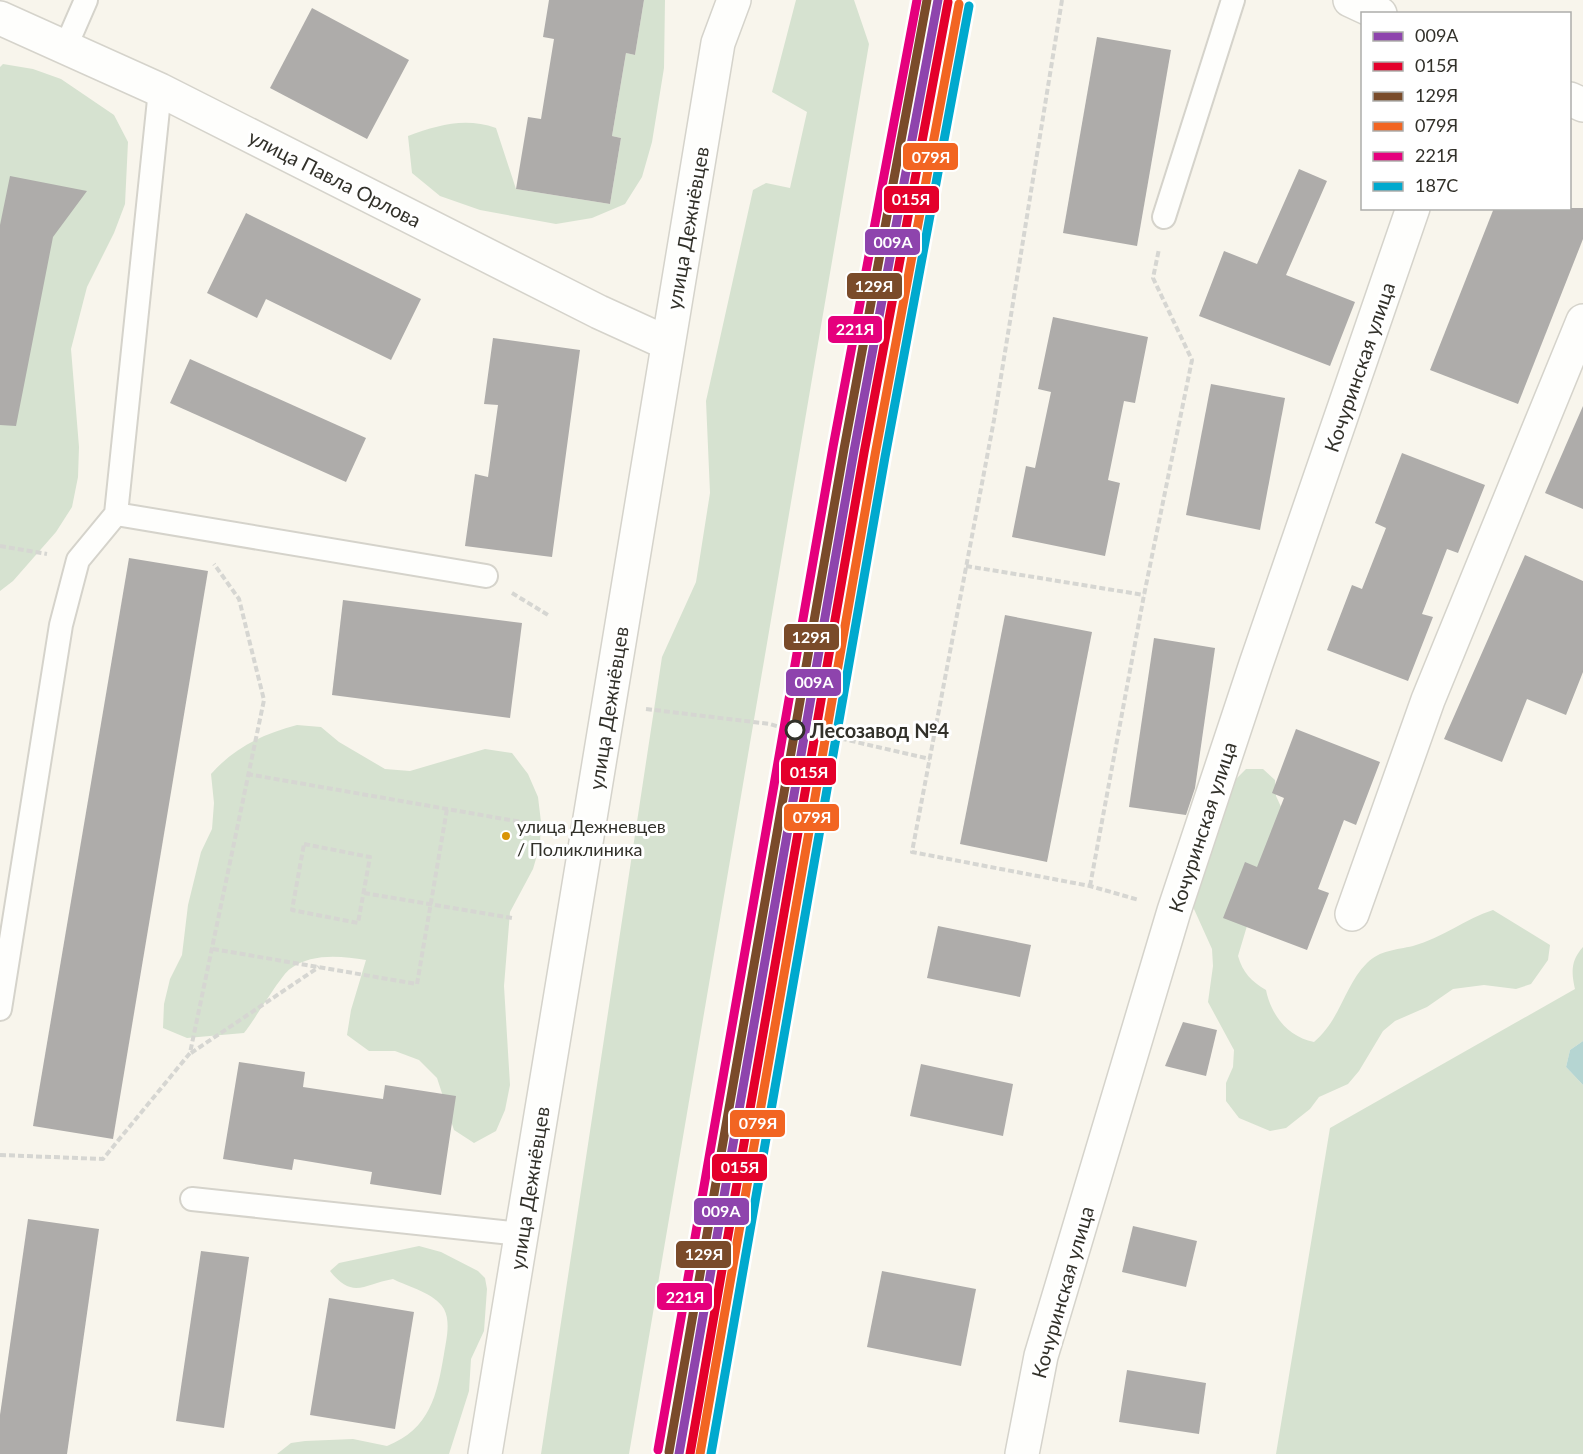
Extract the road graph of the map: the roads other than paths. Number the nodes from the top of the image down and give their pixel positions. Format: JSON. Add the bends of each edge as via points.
{"nodes":[{"id":1,"x":86,"y":0,"type":"edge"},
{"id":2,"x":734,"y":0,"type":"edge"},
{"id":3,"x":1233,"y":0,"type":"edge"},
{"id":4,"x":1350,"y":0,"type":"edge"},
{"id":5,"x":1376,"y":12,"type":"edge"},
{"id":6,"x":0,"y":18,"type":"edge"},
{"id":7,"x":66,"y":46,"type":"junction"},
{"id":8,"x":160,"y":90,"type":"junction"},
{"id":9,"x":1412,"y":210,"type":"edge"},
{"id":10,"x":1164,"y":216,"type":"road end"},
{"id":11,"x":1583,"y":321,"type":"edge"},
{"id":12,"x":667,"y":344,"type":"junction"},
{"id":13,"x":116,"y":514,"type":"junction"},
{"id":14,"x":486,"y":576,"type":"road end"},
{"id":15,"x":1352,"y":914,"type":"dead end"},
{"id":16,"x":0,"y":1009,"type":"edge"},
{"id":17,"x":192,"y":1199,"type":"dead end"},
{"id":18,"x":521,"y":1234,"type":"junction"},
{"id":19,"x":485,"y":1454,"type":"edge"},
{"id":20,"x":1022,"y":1454,"type":"edge"}],
"edges":[{"from":1,"to":7,"type":"lane"},
{"from":2,"to":12,"type":"street","name":"улица Дежнёвцев","via":[[718,43]]},
{"from":3,"to":10,"type":"lane"},
{"from":4,"to":5,"type":"street"},
{"from":6,"to":7,"type":"street","name":"улица Павла Орлова"},
{"from":7,"to":8,"type":"street","name":"улица Павла Орлова"},
{"from":8,"to":12,"type":"street","name":"улица Павла Орлова"},
{"from":8,"to":13,"type":"lane"},
{"from":9,"to":20,"type":"street","name":"Кочуринская улица","via":[[1174,910],[1041,1356]]},
{"from":11,"to":15,"type":"street","via":[[1428,700]]},
{"from":12,"to":18,"type":"street","name":"улица Дежнёвцев"},
{"from":13,"to":14,"type":"lane"},
{"from":13,"to":16,"type":"lane","via":[[78,560],[61,625]]},
{"from":17,"to":18,"type":"lane"},
{"from":18,"to":19,"type":"street","name":"улица Дежнёвцев"}]}
